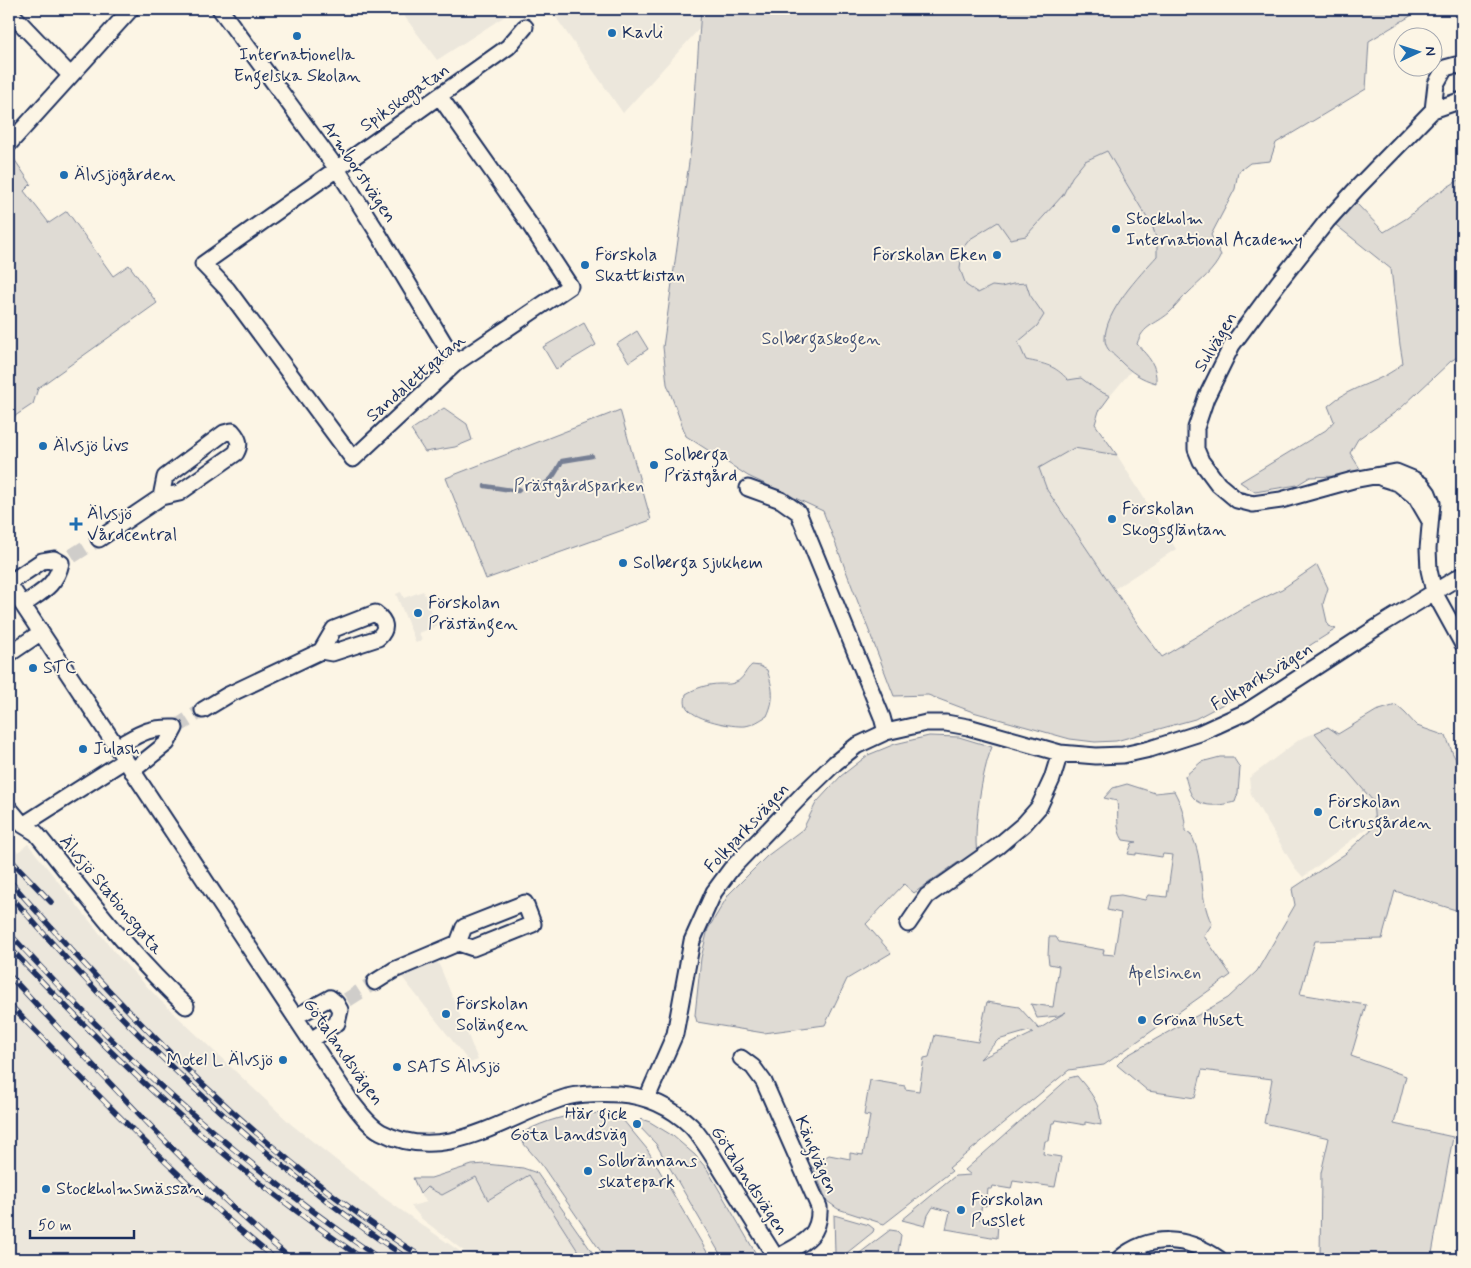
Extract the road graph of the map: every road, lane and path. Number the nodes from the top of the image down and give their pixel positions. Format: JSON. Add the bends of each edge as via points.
{"nodes":[{"id":1,"x":131,"y":9,"type":"edge"},
{"id":2,"x":220,"y":9,"type":"edge"},
{"id":3,"x":9,"y":11,"type":"edge"},
{"id":4,"x":525,"y":27,"type":"dead end"},
{"id":5,"x":1462,"y":67,"type":"edge"},
{"id":6,"x":70,"y":75,"type":"junction"},
{"id":7,"x":440,"y":97,"type":"junction"},
{"id":8,"x":1462,"y":100,"type":"edge"},
{"id":9,"x":1433,"y":110,"type":"junction"},
{"id":10,"x":9,"y":144,"type":"edge"},
{"id":11,"x":337,"y":169,"type":"junction"},
{"id":12,"x":203,"y":264,"type":"joint"},
{"id":13,"x":456,"y":363,"type":"junction"},
{"id":14,"x":748,"y":488,"type":"dead end"},
{"id":15,"x":161,"y":497,"type":"junction"},
{"id":16,"x":99,"y":539,"type":"tunnel mouth"},
{"id":17,"x":1462,"y":575,"type":"edge"},
{"id":18,"x":9,"y":583,"type":"edge"},
{"id":19,"x":1434,"y":592,"type":"junction"},
{"id":20,"x":22,"y":605,"type":"junction"},
{"id":21,"x":40,"y":633,"type":"junction"},
{"id":22,"x":1462,"y":643,"type":"edge"},
{"id":23,"x":321,"y":651,"type":"dead end"},
{"id":24,"x":9,"y":654,"type":"edge"},
{"id":25,"x":203,"y":710,"type":"tunnel mouth"},
{"id":26,"x":886,"y":732,"type":"junction"},
{"id":27,"x":116,"y":747,"type":"junction"},
{"id":28,"x":1060,"y":753,"type":"junction"},
{"id":29,"x":128,"y":765,"type":"junction"},
{"id":30,"x":9,"y":808,"type":"edge"},
{"id":31,"x":23,"y":825,"type":"junction"},
{"id":32,"x":908,"y":924,"type":"dead end"},
{"id":33,"x":458,"y":943,"type":"dead end"},
{"id":34,"x":374,"y":982,"type":"tunnel mouth"},
{"id":35,"x":186,"y":1006,"type":"dead end"},
{"id":36,"x":295,"y":1017,"type":"junction"},
{"id":37,"x":311,"y":1040,"type":"junction"},
{"id":38,"x":741,"y":1058,"type":"dead end"},
{"id":39,"x":647,"y":1098,"type":"junction"},
{"id":40,"x":777,"y":1259,"type":"edge"},
{"id":41,"x":1119,"y":1259,"type":"edge"},
{"id":42,"x":1219,"y":1259,"type":"edge"}],
"edges":[{"from":1,"to":6,"type":"street"},
{"from":2,"to":11,"type":"street","name":"Armborstvägen"},
{"from":3,"to":6,"type":"street"},
{"from":4,"to":7,"type":"street","name":"Spikskogatan","via":[[508,47]]},
{"from":5,"to":9,"type":"street","via":[[1445,68],[1436,84]]},
{"from":6,"to":10,"type":"street"},
{"from":7,"to":11,"type":"street","name":"Spikskogatan"},
{"from":7,"to":13,"type":"street","name":"Sandalettgatan","via":[[570,286]]},
{"from":8,"to":9,"type":"street","name":"Sulvägen"},
{"from":9,"to":19,"type":"street","name":"Sulvägen","via":[[1327,221],[1232,345],[1206,398],[1196,428],[1196,449],[1218,484],[1237,500],[1253,504],[1376,476],[1398,483],[1416,497],[1430,521],[1429,570]]},
{"from":11,"to":12,"type":"street","name":"Spikskogatan"},
{"from":11,"to":13,"type":"street","name":"Armborstvägen"},
{"from":12,"to":13,"type":"street","name":"Sandalettgatan","via":[[227,289],[353,459]]},
{"from":14,"to":26,"type":"street","via":[[782,500],[798,512]]},
{"from":15,"to":15,"type":"street","via":[[179,493],[236,453],[240,446],[238,438],[232,432],[224,433],[165,477]]},
{"from":15,"to":16,"type":"street"},
{"from":17,"to":19,"type":"street","name":"Folkparksvägen"},
{"from":18,"to":20,"type":"street","name":"Götalandsvägen"},
{"from":18,"to":20,"type":"street","via":[[42,561],[67,560],[55,580]]},
{"from":19,"to":22,"type":"street","name":"Sulvägen"},
{"from":19,"to":28,"type":"street","name":"Folkparksvägen","via":[[1278,692],[1200,733],[1123,755]]},
{"from":20,"to":21,"type":"street","name":"Götalandsvägen"},
{"from":21,"to":24,"type":"street"},
{"from":21,"to":27,"type":"street","name":"Götalandsvägen"},
{"from":23,"to":25,"type":"street"},
{"from":26,"to":28,"type":"street","name":"Folkparksvägen","via":[[926,723],[946,723]]},
{"from":26,"to":39,"type":"street","name":"Folkparksvägen","via":[[856,746],[835,763],[731,869],[714,892],[692,941],[675,1034]]},
{"from":27,"to":29,"type":"street","name":"Götalandsvägen"},
{"from":27,"to":29,"type":"street","via":[[148,730],[175,728],[167,742]]},
{"from":28,"to":32,"type":"street","via":[[1039,807],[1024,824],[927,896]]},
{"from":29,"to":31,"type":"street"},
{"from":29,"to":36,"type":"street","name":"Götalandsvägen"},
{"from":30,"to":31,"type":"street","name":"Älvsjö Stationsgata"},
{"from":31,"to":35,"type":"street","name":"Älvsjö Stationsgata","via":[[36,833],[126,944]]},
{"from":33,"to":34,"type":"street"},
{"from":36,"to":37,"type":"street","name":"Götalandsvägen"},
{"from":36,"to":37,"type":"street","via":[[330,998],[343,1003],[337,1023]]},
{"from":37,"to":39,"type":"street","name":"Götalandsvägen","via":[[368,1122],[380,1132],[416,1144],[447,1143],[477,1134],[568,1097],[596,1094]]},
{"from":38,"to":40,"type":"street","name":"Kängvägen","via":[[764,1082],[819,1207],[820,1219],[810,1237]]},
{"from":39,"to":40,"type":"street","name":"Götalandsvägen","via":[[661,1104],[690,1126]]},
{"from":41,"to":42,"type":"street","via":[[1151,1243],[1182,1241]]}]}
